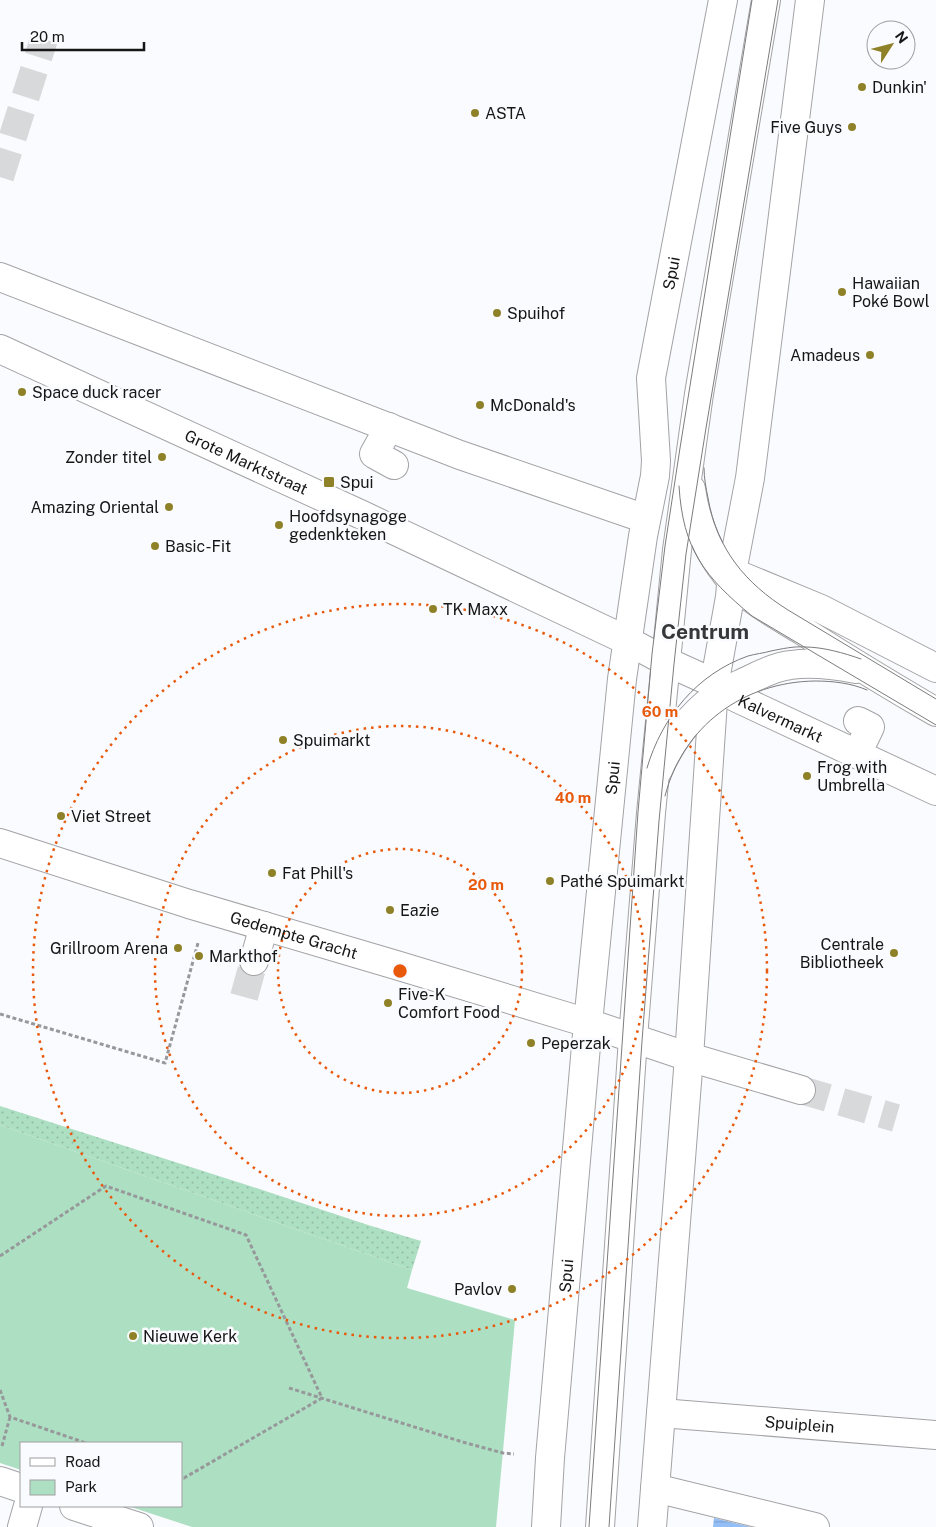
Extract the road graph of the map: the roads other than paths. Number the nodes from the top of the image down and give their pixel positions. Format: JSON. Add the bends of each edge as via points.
{"nodes":[{"id":1,"x":724,"y":0,"type":"edge"},
{"id":2,"x":766,"y":0,"type":"edge"},
{"id":3,"x":810,"y":0,"type":"edge"},
{"id":4,"x":0,"y":276,"type":"edge"},
{"id":5,"x":0,"y":349,"type":"edge"},
{"id":6,"x":389,"y":427,"type":"junction"},
{"id":7,"x":394,"y":465,"type":"dead end"},
{"id":8,"x":688,"y":470,"type":"junction"},
{"id":9,"x":645,"y":527,"type":"junction"},
{"id":10,"x":676,"y":550,"type":"junction"},
{"id":11,"x":728,"y":573,"type":"junction"},
{"id":12,"x":628,"y":641,"type":"junction"},
{"id":13,"x":665,"y":661,"type":"junction"},
{"id":14,"x":936,"y":668,"type":"edge"},
{"id":15,"x":865,"y":670,"type":"junction"},
{"id":16,"x":717,"y":692,"type":"junction"},
{"id":17,"x":936,"y":712,"type":"edge"},
{"id":18,"x":858,"y":721,"type":"dead end"},
{"id":19,"x":857,"y":754,"type":"junction"},
{"id":20,"x":653,"y":783,"type":"junction"},
{"id":21,"x":936,"y":791,"type":"edge"},
{"id":22,"x":0,"y":843,"type":"edge"},
{"id":23,"x":264,"y":926,"type":"junction"},
{"id":24,"x":254,"y":961,"type":"tunnel mouth"},
{"id":25,"x":588,"y":1023,"type":"junction"},
{"id":26,"x":633,"y":1038,"type":"junction"},
{"id":27,"x":689,"y":1056,"type":"junction"},
{"id":28,"x":801,"y":1090,"type":"tunnel mouth"},
{"id":29,"x":661,"y":1413,"type":"junction"},
{"id":30,"x":936,"y":1435,"type":"edge"},
{"id":31,"x":0,"y":1482,"type":"edge"},
{"id":32,"x":20,"y":1488,"type":"edge"},
{"id":33,"x":655,"y":1488,"type":"junction"},
{"id":34,"x":28,"y":1507,"type":"edge"},
{"id":35,"x":77,"y":1507,"type":"edge"},
{"id":36,"x":656,"y":1525,"type":"edge"},
{"id":37,"x":22,"y":1527,"type":"edge"},
{"id":38,"x":139,"y":1527,"type":"edge"},
{"id":39,"x":546,"y":1527,"type":"edge"},
{"id":40,"x":600,"y":1527,"type":"edge"},
{"id":41,"x":815,"y":1527,"type":"edge"}],
"edges":[{"from":1,"to":9,"type":"street","name":"Spui","via":[[659,386],[655,476]]},
{"from":2,"to":8,"type":"street"},
{"from":3,"to":11,"type":"street","via":[[750,478]]},
{"from":4,"to":6,"type":"street"},
{"from":5,"to":12,"type":"street","name":"Grote Marktstraat"},
{"from":6,"to":7,"type":"street","via":[[374,454]]},
{"from":6,"to":9,"type":"street"},
{"from":8,"to":10,"type":"street"},
{"from":8,"to":11,"type":"street","via":[[694,508],[703,536]]},
{"from":9,"to":10,"type":"street"},
{"from":9,"to":12,"type":"street","name":"Spui"},
{"from":10,"to":11,"type":"street"},
{"from":10,"to":13,"type":"street"},
{"from":11,"to":14,"type":"street","via":[[821,609]]},
{"from":11,"to":15,"type":"street","via":[[762,607]]},
{"from":11,"to":16,"type":"street"},
{"from":12,"to":13,"type":"street","name":"Kalvermarkt"},
{"from":12,"to":25,"type":"street","name":"Spui"},
{"from":13,"to":16,"type":"street","name":"Kalvermarkt","via":[[707,680]]},
{"from":13,"to":20,"type":"street"},
{"from":15,"to":16,"type":"street","via":[[836,665],[790,665]]},
{"from":15,"to":17,"type":"street"},
{"from":16,"to":19,"type":"street","name":"Kalvermarkt"},
{"from":16,"to":20,"type":"street","via":[[693,716],[665,755]]},
{"from":16,"to":27,"type":"street"},
{"from":18,"to":19,"type":"street","via":[[870,727]]},
{"from":19,"to":21,"type":"street","name":"Kalvermarkt"},
{"from":20,"to":26,"type":"street"},
{"from":22,"to":23,"type":"street","name":"Gedempte Gracht"},
{"from":23,"to":24,"type":"street"},
{"from":23,"to":25,"type":"street","name":"Gedempte Gracht"},
{"from":25,"to":26,"type":"street"},
{"from":25,"to":39,"type":"street","name":"Spui"},
{"from":26,"to":27,"type":"street"},
{"from":26,"to":40,"type":"street"},
{"from":27,"to":28,"type":"street"},
{"from":27,"to":29,"type":"street"},
{"from":29,"to":30,"type":"street","name":"Spuiplein"},
{"from":29,"to":33,"type":"street"},
{"from":31,"to":32,"type":"street"},
{"from":33,"to":36,"type":"street"},
{"from":33,"to":41,"type":"street"},
{"from":34,"to":37,"type":"street"},
{"from":35,"to":38,"type":"street"}]}
